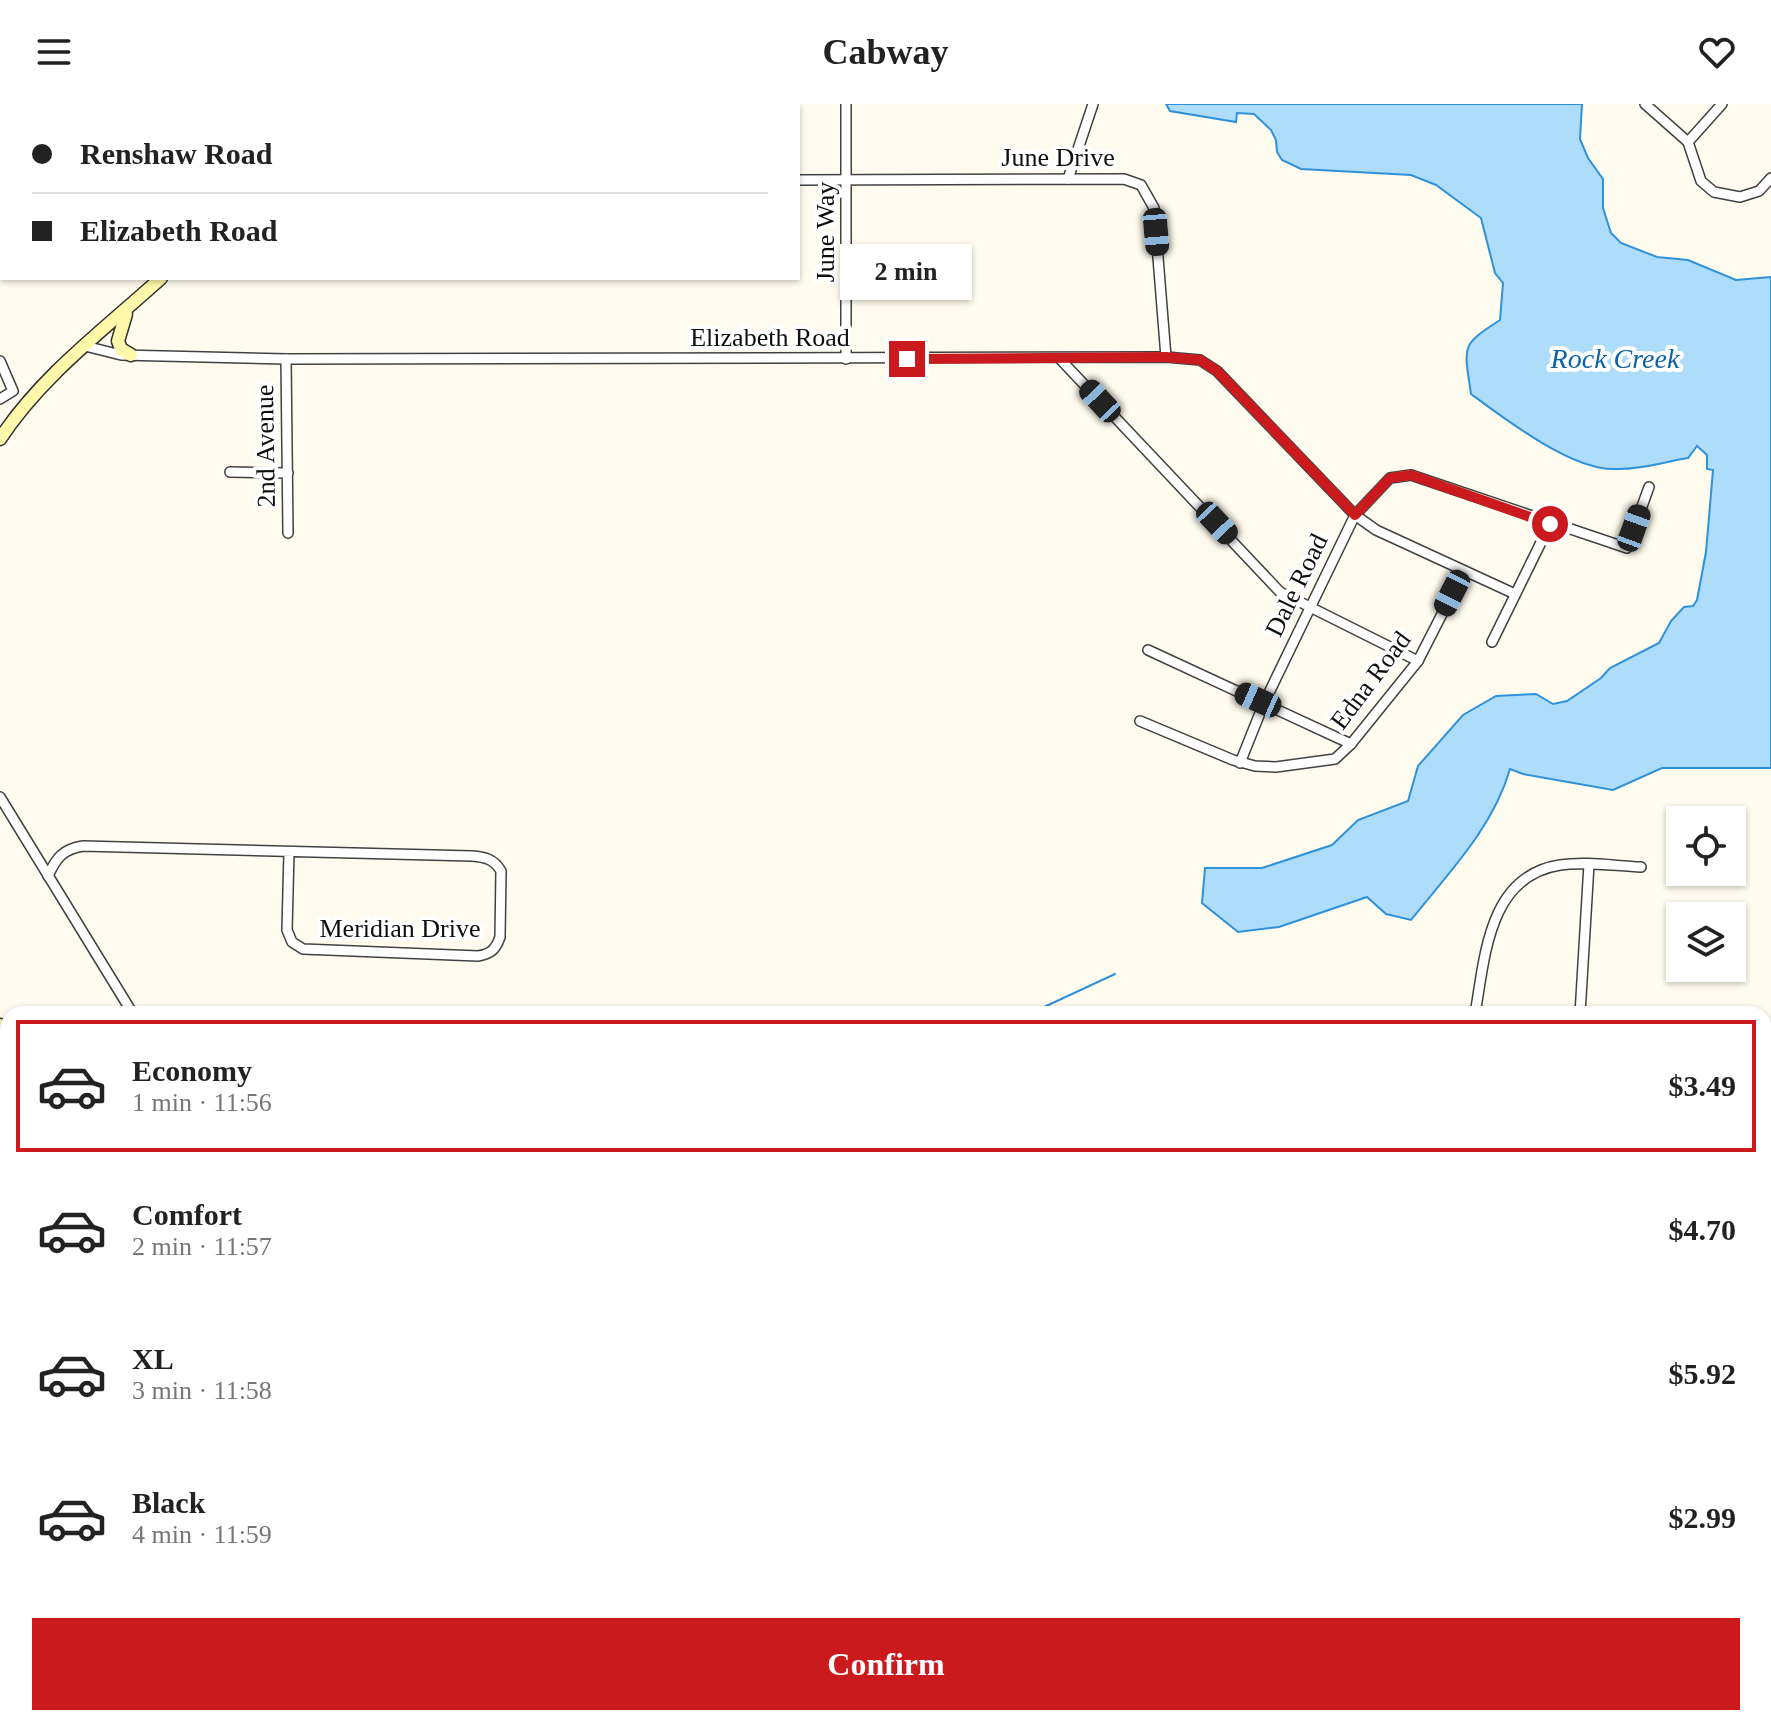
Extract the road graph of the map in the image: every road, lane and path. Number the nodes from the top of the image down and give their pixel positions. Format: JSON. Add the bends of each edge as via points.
{"nodes":[{"id":1,"x":846,"y":104,"type":"edge"},
{"id":2,"x":1093,"y":104,"type":"edge"},
{"id":3,"x":1645,"y":104,"type":"edge"},
{"id":4,"x":1722,"y":104,"type":"edge"},
{"id":5,"x":1688,"y":142,"type":"junction"},
{"id":6,"x":1771,"y":178,"type":"edge"},
{"id":7,"x":847,"y":179,"type":"junction"},
{"id":8,"x":1068,"y":179,"type":"junction"},
{"id":9,"x":800,"y":180,"type":"edge"},
{"id":10,"x":159,"y":280,"type":"edge"},
{"id":11,"x":130,"y":307,"type":"junction"},
{"id":12,"x":85,"y":346,"type":"junction"},
{"id":13,"x":131,"y":355,"type":"junction"},
{"id":14,"x":1166,"y":357,"type":"junction"},
{"id":15,"x":286,"y":359,"type":"junction"},
{"id":16,"x":846,"y":359,"type":"junction"},
{"id":17,"x":1060,"y":359,"type":"junction"},
{"id":18,"x":0,"y":361,"type":"edge"},
{"id":19,"x":0,"y":399,"type":"edge"},
{"id":20,"x":0,"y":439,"type":"edge"},
{"id":21,"x":230,"y":472,"type":"dead end"},
{"id":22,"x":288,"y":473,"type":"junction"},
{"id":23,"x":1649,"y":487,"type":"dead end"},
{"id":24,"x":1355,"y":515,"type":"junction"},
{"id":25,"x":1550,"y":524,"type":"junction"},
{"id":26,"x":288,"y":533,"type":"dead end"},
{"id":27,"x":1464,"y":571,"type":"junction"},
{"id":28,"x":1515,"y":594,"type":"junction"},
{"id":29,"x":1309,"y":608,"type":"junction"},
{"id":30,"x":1492,"y":642,"type":"dead end"},
{"id":31,"x":1148,"y":650,"type":"dead end"},
{"id":32,"x":1418,"y":661,"type":"junction"},
{"id":33,"x":1264,"y":703,"type":"junction"},
{"id":34,"x":1140,"y":721,"type":"dead end"},
{"id":35,"x":1351,"y":744,"type":"junction"},
{"id":36,"x":1240,"y":763,"type":"junction"},
{"id":37,"x":0,"y":797,"type":"edge"},
{"id":38,"x":289,"y":852,"type":"junction"},
{"id":39,"x":1589,"y":864,"type":"junction"},
{"id":40,"x":1641,"y":867,"type":"dead end"},
{"id":41,"x":48,"y":876,"type":"junction"},
{"id":42,"x":128,"y":1006,"type":"edge"},
{"id":43,"x":1477,"y":1006,"type":"edge"},
{"id":44,"x":1580,"y":1006,"type":"edge"}],
"edges":[{"from":1,"to":7,"type":"street","name":"June Way"},
{"from":2,"to":8,"type":"street"},
{"from":3,"to":5,"type":"street"},
{"from":4,"to":5,"type":"street"},
{"from":5,"to":6,"type":"street","via":[[1701,181],[1714,192],[1740,197],[1759,191]]},
{"from":7,"to":8,"type":"street","name":"June Drive"},
{"from":7,"to":9,"type":"street","name":"June Drive"},
{"from":7,"to":16,"type":"street","name":"June Way"},
{"from":8,"to":14,"type":"street","name":"June Drive","via":[[1124,179],[1147,192],[1154,208]]},
{"from":10,"to":11,"type":"main road"},
{"from":11,"to":12,"type":"main road"},
{"from":11,"to":13,"type":"main road","via":[[118,341]]},
{"from":12,"to":13,"type":"street","name":"Elizabeth Road"},
{"from":12,"to":20,"type":"main road"},
{"from":13,"to":15,"type":"street","name":"Elizabeth Road"},
{"from":14,"to":17,"type":"street","name":"Elizabeth Road"},
{"from":14,"to":24,"type":"street","name":"Elizabeth Road","via":[[1208,363]]},
{"from":15,"to":16,"type":"street","name":"Elizabeth Road"},
{"from":15,"to":22,"type":"street","name":"2nd Avenue"},
{"from":16,"to":17,"type":"street","name":"Elizabeth Road"},
{"from":17,"to":29,"type":"street","via":[[1280,592]]},
{"from":18,"to":19,"type":"street","via":[[13,391]]},
{"from":21,"to":22,"type":"street"},
{"from":22,"to":26,"type":"street","name":"2nd Avenue"},
{"from":23,"to":25,"type":"street","name":"Dale Road","via":[[1627,548]]},
{"from":24,"to":25,"type":"street","name":"Dale Road","via":[[1390,478],[1411,475]]},
{"from":24,"to":27,"type":"street","name":"Elizabeth Road"},
{"from":24,"to":29,"type":"street","name":"Dale Road"},
{"from":25,"to":28,"type":"street"},
{"from":27,"to":28,"type":"street","name":"Elizabeth Road"},
{"from":27,"to":32,"type":"street","name":"Edna Road"},
{"from":28,"to":30,"type":"street"},
{"from":29,"to":32,"type":"street"},
{"from":29,"to":33,"type":"street","name":"Dale Road"},
{"from":31,"to":33,"type":"street"},
{"from":32,"to":35,"type":"street","name":"Edna Road"},
{"from":33,"to":35,"type":"street"},
{"from":33,"to":36,"type":"street","name":"Dale Road"},
{"from":34,"to":36,"type":"street","name":"Edna Road"},
{"from":35,"to":36,"type":"street","name":"Edna Road","via":[[1328,761],[1268,768]]},
{"from":37,"to":41,"type":"street"},
{"from":38,"to":38,"type":"street","name":"Meridian Drive","via":[[490,859],[502,879],[497,946],[478,956],[303,949],[287,930]]},
{"from":38,"to":41,"type":"street","name":"Meridian Drive","via":[[83,846],[60,855]]},
{"from":39,"to":40,"type":"street"},
{"from":39,"to":43,"type":"street","via":[[1539,871],[1508,894],[1492,925]]},
{"from":39,"to":44,"type":"street"},
{"from":41,"to":42,"type":"street"}]}
